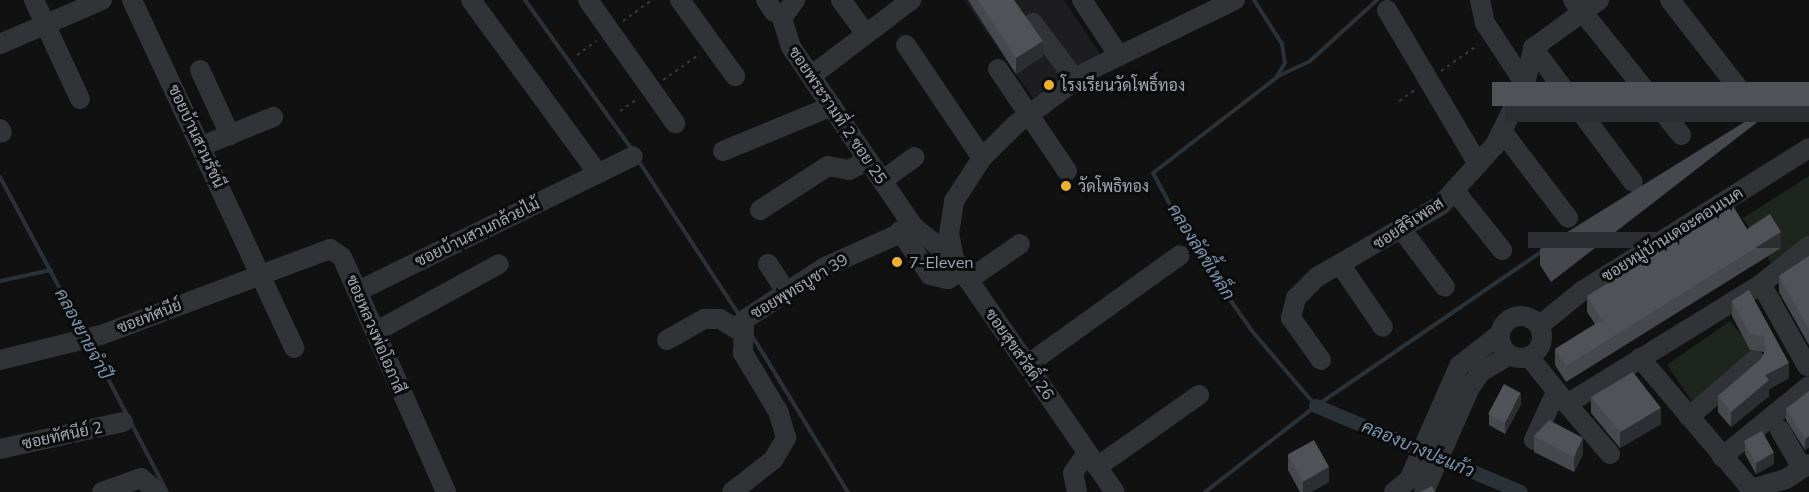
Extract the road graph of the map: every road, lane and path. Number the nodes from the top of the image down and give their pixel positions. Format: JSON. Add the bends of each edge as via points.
{"nodes":[{"id":1,"x":34,"y":0,"type":"edge"},
{"id":2,"x":102,"y":0,"type":"edge"},
{"id":3,"x":132,"y":0,"type":"edge"},
{"id":4,"x":471,"y":0,"type":"edge"},
{"id":5,"x":588,"y":0,"type":"edge"},
{"id":6,"x":680,"y":0,"type":"edge"},
{"id":7,"x":795,"y":0,"type":"edge"},
{"id":8,"x":841,"y":0,"type":"edge"},
{"id":9,"x":910,"y":0,"type":"edge"},
{"id":10,"x":1082,"y":0,"type":"edge"},
{"id":11,"x":1235,"y":0,"type":"edge"},
{"id":12,"x":1480,"y":0,"type":"edge"},
{"id":13,"x":1599,"y":0,"type":"edge"},
{"id":14,"x":1670,"y":0,"type":"edge"},
{"id":15,"x":890,"y":6,"type":"edge"},
{"id":16,"x":1578,"y":6,"type":"edge"},
{"id":17,"x":1387,"y":10,"type":"dead end"},
{"id":18,"x":1033,"y":23,"type":"edge"},
{"id":19,"x":45,"y":24,"type":"junction"},
{"id":20,"x":866,"y":34,"type":"junction"},
{"id":21,"x":1493,"y":35,"type":"junction"},
{"id":22,"x":0,"y":44,"type":"edge"},
{"id":23,"x":712,"y":45,"type":"junction"},
{"id":24,"x":906,"y":45,"type":"dead end"},
{"id":25,"x":1533,"y":48,"type":"junction"},
{"id":26,"x":1119,"y":56,"type":"junction"},
{"id":27,"x":998,"y":69,"type":"dead end"},
{"id":28,"x":200,"y":70,"type":"dead end"},
{"id":29,"x":735,"y":76,"type":"dead end"},
{"id":30,"x":812,"y":76,"type":"junction"},
{"id":31,"x":1075,"y":80,"type":"junction"},
{"id":32,"x":1429,"y":80,"type":"junction"},
{"id":33,"x":1525,"y":84,"type":"junction"},
{"id":34,"x":651,"y":89,"type":"junction"},
{"id":35,"x":80,"y":99,"type":"dead end"},
{"id":36,"x":1399,"y":101,"type":"dead end"},
{"id":37,"x":1749,"y":102,"type":"dead end"},
{"id":38,"x":832,"y":106,"type":"junction"},
{"id":39,"x":620,"y":111,"type":"dead end"},
{"id":40,"x":1029,"y":113,"type":"junction"},
{"id":41,"x":273,"y":117,"type":"dead end"},
{"id":42,"x":675,"y":123,"type":"dead end"},
{"id":43,"x":1502,"y":131,"type":"junction"},
{"id":44,"x":230,"y":135,"type":"junction"},
{"id":45,"x":1680,"y":135,"type":"dead end"},
{"id":46,"x":202,"y":146,"type":"junction"},
{"id":47,"x":1809,"y":148,"type":"edge"},
{"id":48,"x":723,"y":151,"type":"dead end"},
{"id":49,"x":633,"y":156,"type":"dead end"},
{"id":50,"x":915,"y":157,"type":"dead end"},
{"id":51,"x":982,"y":158,"type":"junction"},
{"id":52,"x":869,"y":160,"type":"junction"},
{"id":53,"x":1478,"y":164,"type":"junction"},
{"id":54,"x":1067,"y":171,"type":"dead end"},
{"id":55,"x":597,"y":172,"type":"junction"},
{"id":56,"x":883,"y":180,"type":"junction"},
{"id":57,"x":1633,"y":182,"type":"dead end"},
{"id":58,"x":1454,"y":190,"type":"junction"},
{"id":59,"x":760,"y":210,"type":"dead end"},
{"id":60,"x":1568,"y":218,"type":"dead end"},
{"id":61,"x":907,"y":229,"type":"junction"},
{"id":62,"x":1402,"y":230,"type":"junction"},
{"id":63,"x":1020,"y":244,"type":"dead end"},
{"id":64,"x":1809,"y":246,"type":"edge"},
{"id":65,"x":1502,"y":250,"type":"dead end"},
{"id":66,"x":1180,"y":255,"type":"dead end"},
{"id":67,"x":500,"y":264,"type":"dead end"},
{"id":68,"x":768,"y":264,"type":"dead end"},
{"id":69,"x":1340,"y":264,"type":"junction"},
{"id":70,"x":962,"y":270,"type":"junction"},
{"id":71,"x":261,"y":272,"type":"junction"},
{"id":72,"x":1761,"y":284,"type":"junction"},
{"id":73,"x":1445,"y":287,"type":"dead end"},
{"id":74,"x":358,"y":291,"type":"junction"},
{"id":75,"x":786,"y":292,"type":"junction"},
{"id":76,"x":1539,"y":326,"type":"junction"},
{"id":77,"x":1383,"y":327,"type":"dead end"},
{"id":78,"x":740,"y":331,"type":"junction"},
{"id":79,"x":375,"y":332,"type":"junction"},
{"id":80,"x":1500,"y":334,"type":"junction"},
{"id":81,"x":667,"y":340,"type":"dead end"},
{"id":82,"x":294,"y":348,"type":"dead end"},
{"id":83,"x":1509,"y":355,"type":"junction"},
{"id":84,"x":1529,"y":357,"type":"junction"},
{"id":85,"x":1640,"y":358,"type":"junction"},
{"id":86,"x":0,"y":360,"type":"edge"},
{"id":87,"x":1321,"y":360,"type":"dead end"},
{"id":88,"x":1755,"y":360,"type":"dead end"},
{"id":89,"x":1027,"y":365,"type":"junction"},
{"id":90,"x":1807,"y":366,"type":"dead end"},
{"id":91,"x":1809,"y":386,"type":"edge"},
{"id":92,"x":1199,"y":395,"type":"dead end"},
{"id":93,"x":1562,"y":398,"type":"junction"},
{"id":94,"x":1689,"y":417,"type":"junction"},
{"id":95,"x":123,"y":422,"type":"dead end"},
{"id":96,"x":1780,"y":430,"type":"dead end"},
{"id":97,"x":1534,"y":440,"type":"edge"},
{"id":98,"x":0,"y":449,"type":"edge"},
{"id":99,"x":1610,"y":454,"type":"dead end"},
{"id":100,"x":1722,"y":457,"type":"junction"},
{"id":101,"x":1092,"y":460,"type":"junction"},
{"id":102,"x":1798,"y":476,"type":"edge"},
{"id":103,"x":1413,"y":488,"type":"edge"},
{"id":104,"x":741,"y":489,"type":"edge"},
{"id":105,"x":102,"y":492,"type":"edge"},
{"id":106,"x":157,"y":492,"type":"edge"},
{"id":107,"x":446,"y":492,"type":"edge"},
{"id":108,"x":1077,"y":492,"type":"edge"},
{"id":109,"x":1115,"y":492,"type":"edge"}],
"edges":[{"from":1,"to":19,"type":"street"},
{"from":2,"to":19,"type":"street"},
{"from":3,"to":46,"type":"street","name":"ซอยบ้านสวนรัชนี"},
{"from":4,"to":55,"type":"street"},
{"from":5,"to":34,"type":"street"},
{"from":6,"to":23,"type":"street"},
{"from":7,"to":30,"type":"street","name":"ซอยพระรามที่ 2 ซอย 25","via":[[783,13],[784,29]]},
{"from":8,"to":20,"type":"street"},
{"from":9,"to":15,"type":"street"},
{"from":10,"to":26,"type":"street"},
{"from":11,"to":26,"type":"street"},
{"from":12,"to":21,"type":"street"},
{"from":13,"to":16,"type":"street"},
{"from":14,"to":37,"type":"street"},
{"from":15,"to":20,"type":"street"},
{"from":16,"to":25,"type":"street"},
{"from":16,"to":45,"type":"street"},
{"from":17,"to":32,"type":"street"},
{"from":18,"to":31,"type":"street"},
{"from":19,"to":22,"type":"street"},
{"from":19,"to":35,"type":"street"},
{"from":20,"to":30,"type":"street"},
{"from":21,"to":32,"type":"path"},
{"from":21,"to":33,"type":"street"},
{"from":23,"to":29,"type":"street"},
{"from":23,"to":34,"type":"path"},
{"from":24,"to":51,"type":"street"},
{"from":25,"to":33,"type":"street","name":"ซอยสิริเพลส"},
{"from":25,"to":57,"type":"street"},
{"from":26,"to":31,"type":"street"},
{"from":27,"to":40,"type":"street"},
{"from":28,"to":44,"type":"street"},
{"from":30,"to":38,"type":"street","name":"ซอยพระรามที่ 2 ซอย 25"},
{"from":31,"to":40,"type":"street"},
{"from":32,"to":36,"type":"path"},
{"from":32,"to":53,"type":"street"},
{"from":33,"to":43,"type":"street","name":"ซอยสิริเพลส"},
{"from":34,"to":39,"type":"path"},
{"from":34,"to":42,"type":"street"},
{"from":38,"to":48,"type":"street"},
{"from":38,"to":52,"type":"street","name":"ซอยพระรามที่ 2 ซอย 25"},
{"from":40,"to":51,"type":"street"},
{"from":40,"to":54,"type":"street"},
{"from":41,"to":44,"type":"street"},
{"from":43,"to":53,"type":"street","name":"ซอยสิริเพลส"},
{"from":43,"to":60,"type":"street"},
{"from":44,"to":46,"type":"street"},
{"from":46,"to":71,"type":"street","name":"ซอยบ้านสวนรัชนี"},
{"from":47,"to":76,"type":"street","name":"ซอยหมู่บ้านเดอะคอนเนค","via":[[1582,291]]},
{"from":49,"to":55,"type":"street","name":"ซอยบ้านสวนกล้วยไม้"},
{"from":50,"to":56,"type":"street"},
{"from":51,"to":70,"type":"street","via":[[954,201],[949,234]]},
{"from":52,"to":56,"type":"street","name":"ซอยพระรามที่ 2 ซอย 25"},
{"from":52,"to":59,"type":"street","via":[[849,170],[828,166]]},
{"from":53,"to":58,"type":"street","name":"ซอยสิริเพลส"},
{"from":55,"to":74,"type":"street","name":"ซอยบ้านสวนกล้วยไม้"},
{"from":56,"to":61,"type":"street","name":"ซอยพระรามที่ 2 ซอย 25"},
{"from":58,"to":62,"type":"street","name":"ซอยสิริเพลส"},
{"from":58,"to":65,"type":"street"},
{"from":61,"to":70,"type":"street","name":"ซอยสุขสวัสดิ์ 26"},
{"from":61,"to":70,"type":"street","name":"ซอยพระรามที่ 2 ซอย 25","via":[[930,276],[948,279]]},
{"from":61,"to":75,"type":"street","name":"ซอยพุทธบูชา 39"},
{"from":62,"to":69,"type":"street","name":"ซอยสิริเพลส"},
{"from":62,"to":73,"type":"street"},
{"from":63,"to":70,"type":"street"},
{"from":64,"to":72,"type":"street"},
{"from":66,"to":89,"type":"street"},
{"from":67,"to":79,"type":"street"},
{"from":68,"to":75,"type":"street"},
{"from":69,"to":77,"type":"street"},
{"from":69,"to":87,"type":"street","name":"ซอยสิริเพลส","via":[[1317,277],[1291,310]]},
{"from":70,"to":89,"type":"street","name":"ซอยสุขสวัสดิ์ 26"},
{"from":71,"to":74,"type":"street","name":"ซอยหลวงพ่อโอภาสี","via":[[330,249],[342,257]]},
{"from":71,"to":82,"type":"street","name":"ซอยบ้านสวนรัชนี"},
{"from":71,"to":86,"type":"street","name":"ซอยทัศนีย์","via":[[101,335]]},
{"from":72,"to":85,"type":"street"},
{"from":72,"to":90,"type":"street"},
{"from":74,"to":79,"type":"street","name":"ซอยหลวงพ่อโอภาสี"},
{"from":75,"to":78,"type":"street","name":"ซอยพุทธบูชา 39","via":[[751,314]]},
{"from":76,"to":80,"type":"street","via":[[1516,316]]},
{"from":76,"to":84,"type":"street","via":[[1539,347]]},
{"from":78,"to":81,"type":"street","via":[[720,319],[704,319]]},
{"from":78,"to":104,"type":"street","name":"ซอยพุทธบูชา 39","via":[[743,352],[779,413],[786,438],[773,460]]},
{"from":79,"to":107,"type":"street","name":"ซอยหลวงพ่อโอภาสี"},
{"from":80,"to":83,"type":"street"},
{"from":80,"to":103,"type":"street","via":[[1459,366],[1438,411]]},
{"from":83,"to":84,"type":"street"},
{"from":83,"to":103,"type":"street","via":[[1481,372]]},
{"from":84,"to":93,"type":"street"},
{"from":85,"to":93,"type":"street"},
{"from":85,"to":94,"type":"street"},
{"from":88,"to":94,"type":"street"},
{"from":89,"to":101,"type":"street","name":"ซอยสุขสวัสดิ์ 26"},
{"from":91,"to":100,"type":"street"},
{"from":92,"to":101,"type":"street"},
{"from":93,"to":97,"type":"street"},
{"from":93,"to":99,"type":"street"},
{"from":94,"to":100,"type":"street"},
{"from":95,"to":98,"type":"street","name":"ซอยทัศนีย์ 2"},
{"from":96,"to":102,"type":"street"},
{"from":100,"to":102,"type":"street","via":[[1751,489]]},
{"from":101,"to":108,"type":"street","via":[[1073,472]]},
{"from":101,"to":109,"type":"street","name":"ซอยสุขสวัสดิ์ 26"},
{"from":105,"to":106,"type":"street","via":[[141,478]]}]}
